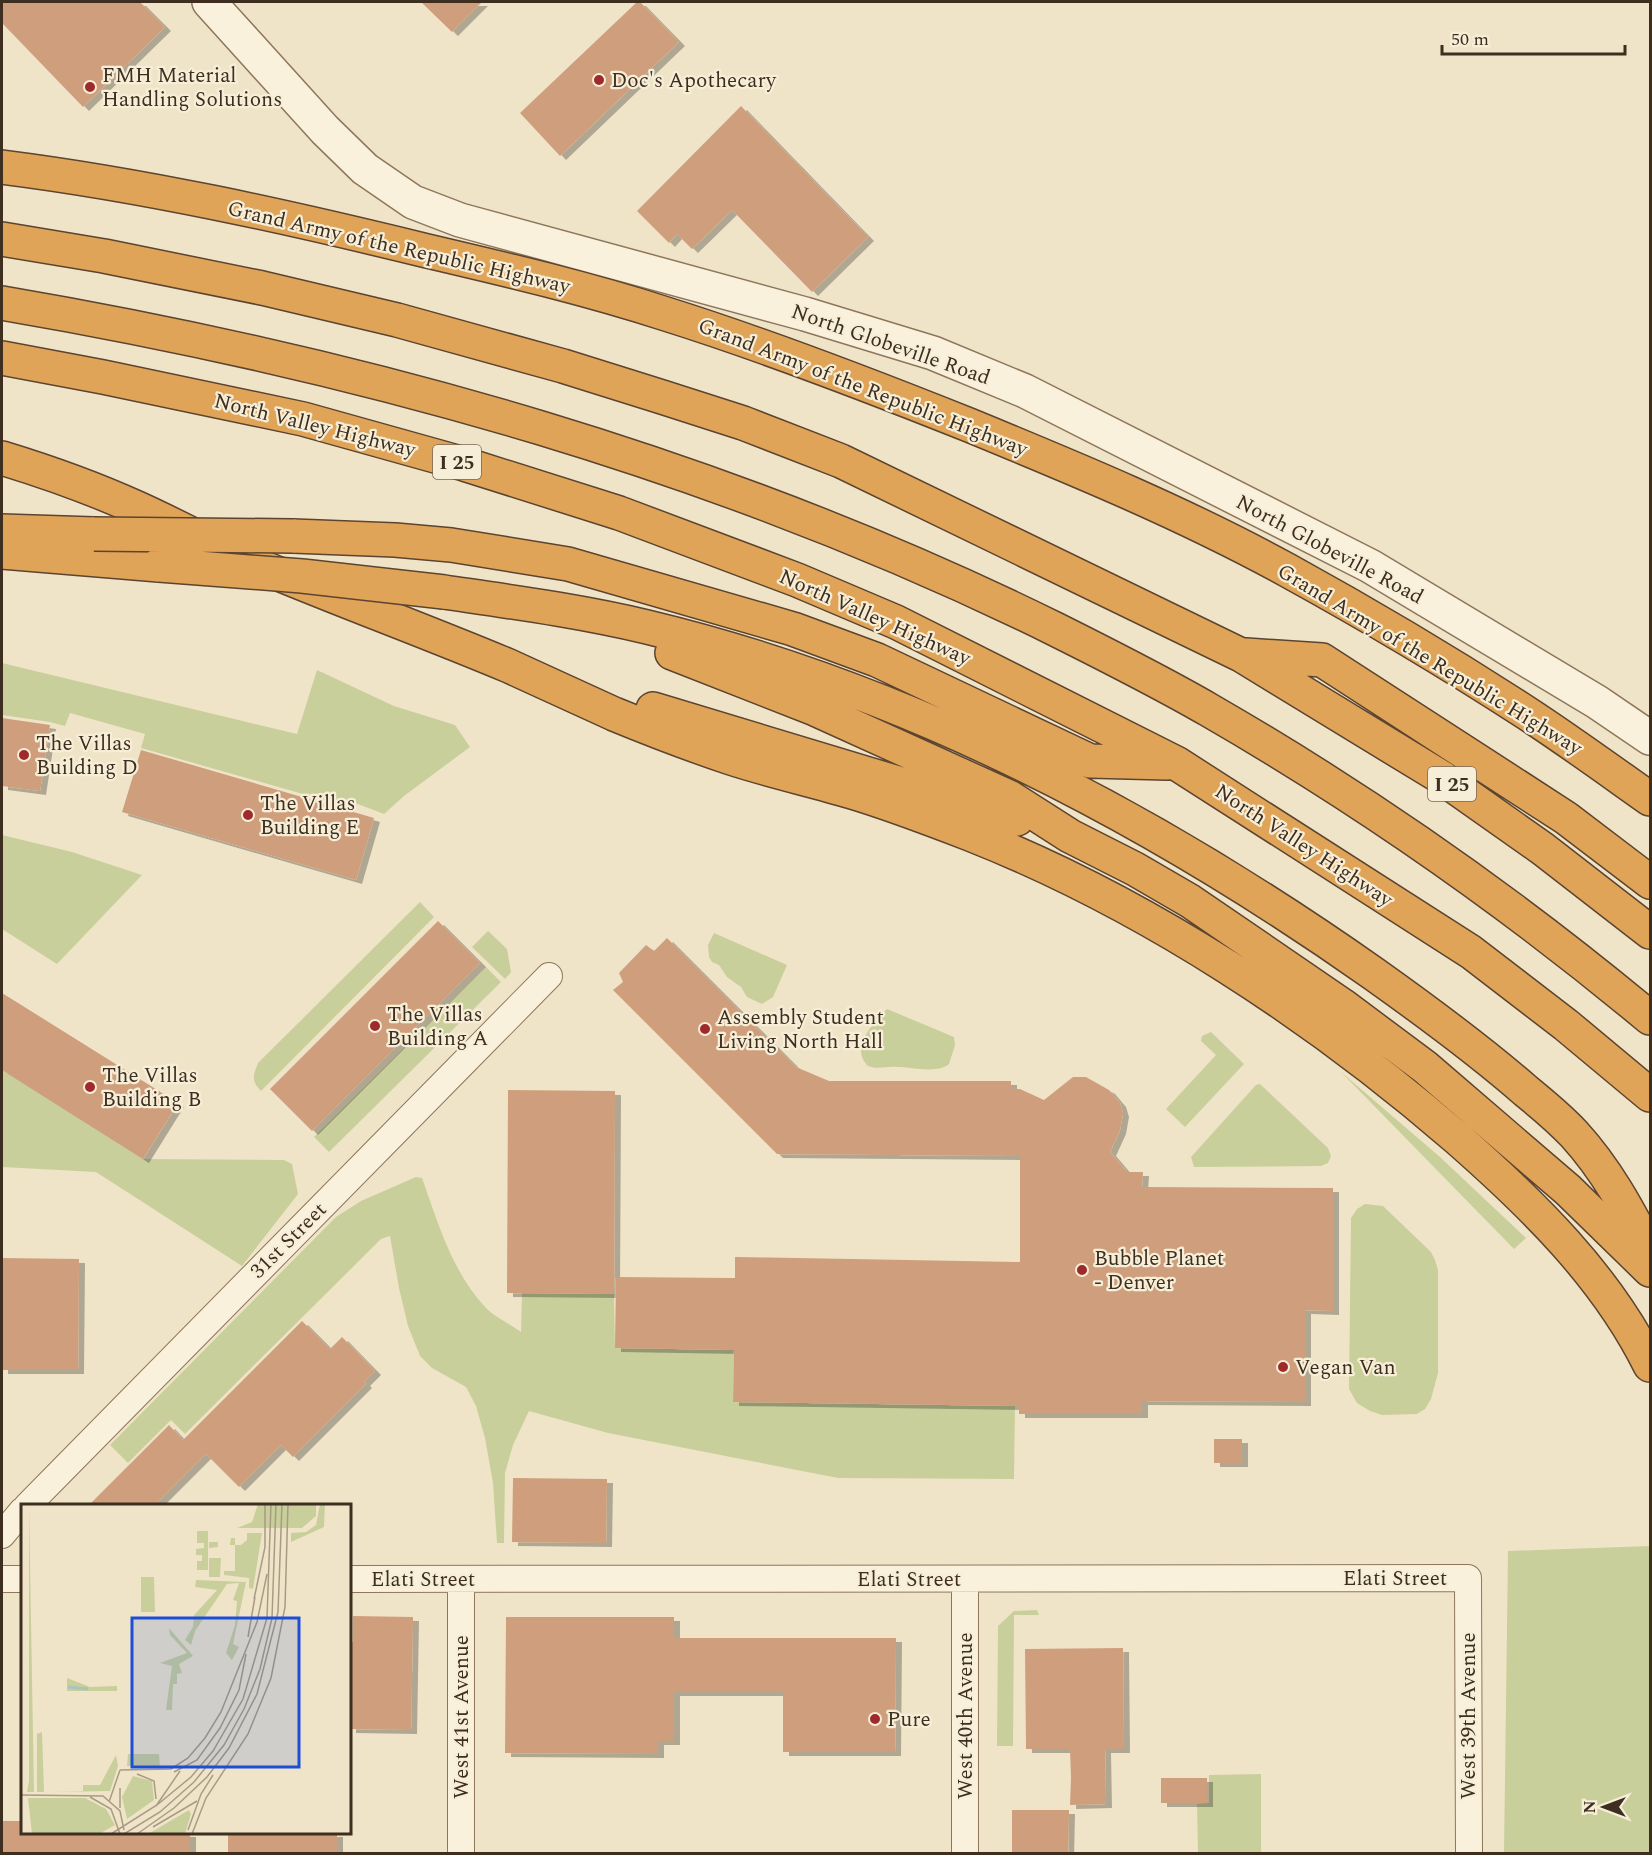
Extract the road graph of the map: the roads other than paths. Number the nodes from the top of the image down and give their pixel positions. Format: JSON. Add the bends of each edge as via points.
{"nodes":[{"id":1,"x":209,"y":2,"type":"edge"},
{"id":2,"x":2,"y":167,"type":"edge"},
{"id":3,"x":2,"y":239,"type":"edge"},
{"id":4,"x":2,"y":303,"type":"edge"},
{"id":5,"x":2,"y":358,"type":"edge"},
{"id":6,"x":2,"y":458,"type":"edge"},
{"id":7,"x":2,"y":531,"type":"edge"},
{"id":8,"x":2,"y":552,"type":"edge"},
{"id":9,"x":486,"y":598,"type":"junction"},
{"id":10,"x":1241,"y":655,"type":"junction"},
{"id":11,"x":507,"y":666,"type":"junction"},
{"id":12,"x":1650,"y":738,"type":"edge"},
{"id":13,"x":1176,"y":763,"type":"junction"},
{"id":14,"x":1650,"y":799,"type":"edge"},
{"id":15,"x":1070,"y":836,"type":"junction"},
{"id":16,"x":1650,"y":882,"type":"edge"},
{"id":17,"x":1650,"y":932,"type":"edge"},
{"id":18,"x":549,"y":976,"type":"dead end"},
{"id":19,"x":1650,"y":1018,"type":"edge"},
{"id":20,"x":1650,"y":1095,"type":"edge"},
{"id":21,"x":1650,"y":1253,"type":"edge"},
{"id":22,"x":1650,"y":1271,"type":"edge"},
{"id":23,"x":1650,"y":1365,"type":"edge"},
{"id":24,"x":29,"y":1504,"type":"edge"},
{"id":25,"x":21,"y":1512,"type":"edge"},
{"id":26,"x":2,"y":1535,"type":"edge"},
{"id":27,"x":1468,"y":1578,"type":"joint"},
{"id":28,"x":2,"y":1579,"type":"edge"},
{"id":29,"x":21,"y":1579,"type":"edge"},
{"id":30,"x":351,"y":1579,"type":"edge"},
{"id":31,"x":965,"y":1579,"type":"junction"},
{"id":32,"x":462,"y":1580,"type":"junction"},
{"id":33,"x":462,"y":1854,"type":"edge"},
{"id":34,"x":965,"y":1854,"type":"edge"},
{"id":35,"x":1469,"y":1854,"type":"edge"}],
"edges":[{"from":1,"to":12,"type":"street","name":"North Globeville Road","via":[[365,170],[413,202],[460,220],[933,353],[1025,391],[1370,566]]},
{"from":2,"to":14,"type":"highway","name":"Grand Army of the Republic Highway","via":[[258,212],[526,275],[664,313],[913,403],[1158,506],[1285,569],[1527,713]]},
{"from":3,"to":10,"type":"highway","number":"I 25","via":[[262,288],[397,320],[563,366],[743,423],[841,461]]},
{"from":4,"to":19,"type":"highway","via":[[243,349],[465,406],[670,469],[913,562],[1117,660],[1308,769],[1498,898]]},
{"from":5,"to":13,"type":"highway","name":"North Valley Highway","number":"I 25","via":[[303,419],[620,513],[896,622]]},
{"from":6,"to":11,"type":"highway","via":[[95,490],[247,561]]},
{"from":7,"to":13,"type":"highway","bridge":true,"via":[[293,536],[429,543],[568,564],[793,629],[877,660],[1090,761]]},
{"from":8,"to":9,"type":"highway","bridge":true,"via":[[302,576]]},
{"from":9,"to":15,"type":"highway","via":[[593,626],[775,692],[1009,797]]},
{"from":9,"to":21,"type":"highway","via":[[565,609],[648,627],[851,689],[1002,754],[1157,835],[1332,944],[1492,1061],[1573,1134],[1608,1178]]},
{"from":10,"to":16,"type":"highway","via":[[1322,660],[1566,818]]},
{"from":10,"to":17,"type":"highway","number":"I 25","via":[[1441,777]]},
{"from":11,"to":15,"type":"highway"},
{"from":11,"to":23,"type":"highway","via":[[674,738],[852,792],[975,836],[1104,896],[1173,935],[1335,1041],[1484,1162],[1594,1277],[1618,1309]]},
{"from":13,"to":20,"type":"highway","name":"North Valley Highway","number":"I 25","via":[[1471,952]]},
{"from":15,"to":22,"type":"highway","via":[[1144,875],[1237,932],[1425,1067],[1568,1190]]},
{"from":18,"to":24,"type":"street","name":"31st Street"},
{"from":25,"to":26,"type":"street"},
{"from":27,"to":31,"type":"street","name":"Elati Street"},
{"from":27,"to":35,"type":"street","name":"West 39th Avenue"},
{"from":28,"to":29,"type":"street"},
{"from":30,"to":32,"type":"street","name":"Elati Street"},
{"from":31,"to":32,"type":"street","name":"Elati Street"},
{"from":31,"to":34,"type":"street","name":"West 40th Avenue"},
{"from":32,"to":33,"type":"street","name":"West 41st Avenue"}]}
